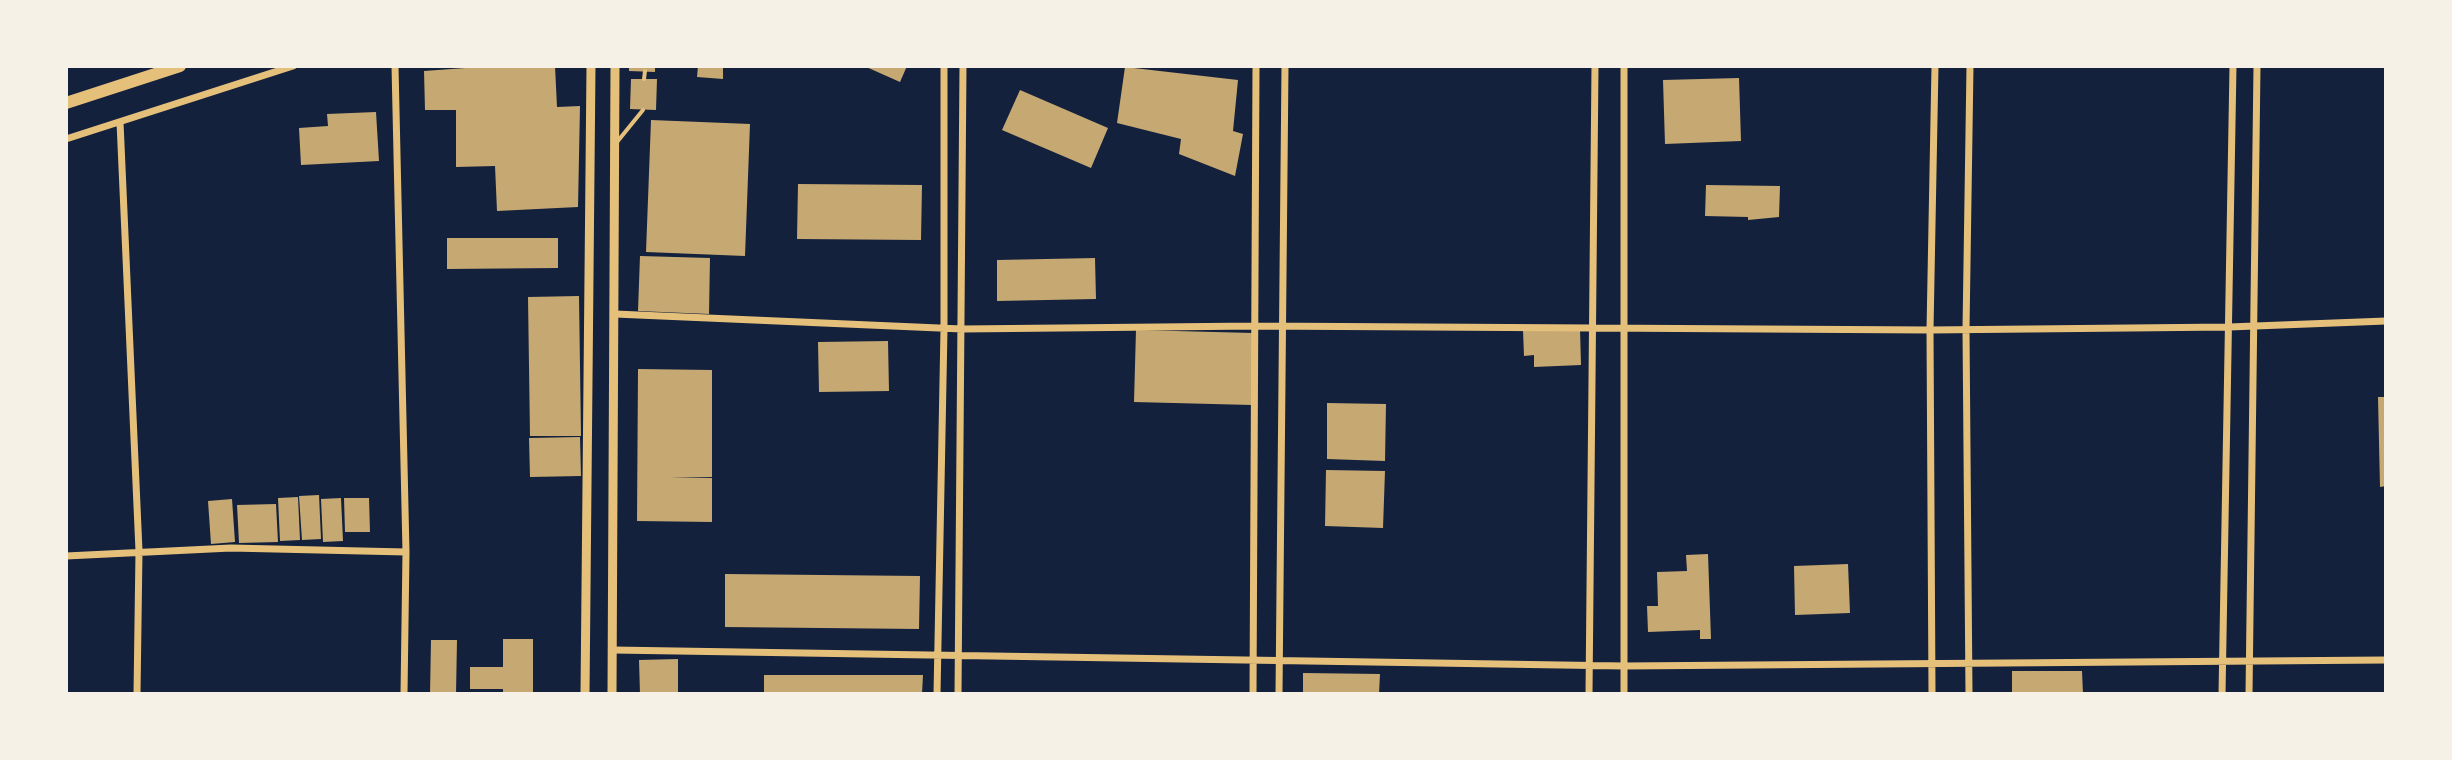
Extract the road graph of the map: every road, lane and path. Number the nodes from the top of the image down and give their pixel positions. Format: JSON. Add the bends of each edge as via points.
{"nodes":[{"id":1,"x":180,"y":66,"type":"edge"},
{"id":2,"x":293,"y":66,"type":"edge"},
{"id":3,"x":395,"y":66,"type":"edge"},
{"id":4,"x":591,"y":66,"type":"edge"},
{"id":5,"x":615,"y":66,"type":"edge"},
{"id":6,"x":944,"y":66,"type":"edge"},
{"id":7,"x":963,"y":66,"type":"edge"},
{"id":8,"x":1256,"y":66,"type":"edge"},
{"id":9,"x":1285,"y":66,"type":"edge"},
{"id":10,"x":1595,"y":66,"type":"edge"},
{"id":11,"x":1624,"y":66,"type":"edge"},
{"id":12,"x":1935,"y":66,"type":"edge"},
{"id":13,"x":1970,"y":66,"type":"edge"},
{"id":14,"x":2233,"y":66,"type":"edge"},
{"id":15,"x":2257,"y":66,"type":"edge"},
{"id":16,"x":645,"y":71,"type":"dead end"},
{"id":17,"x":644,"y":79,"type":"dead end"},
{"id":18,"x":66,"y":103,"type":"edge"},
{"id":19,"x":643,"y":110,"type":"dead end"},
{"id":20,"x":120,"y":122,"type":"junction"},
{"id":21,"x":66,"y":139,"type":"edge"},
{"id":22,"x":613,"y":146,"type":"junction"},
{"id":23,"x":615,"y":314,"type":"junction"},
{"id":24,"x":2386,"y":321,"type":"edge"},
{"id":25,"x":1256,"y":326,"type":"junction"},
{"id":26,"x":2252,"y":326,"type":"junction"},
{"id":27,"x":2229,"y":327,"type":"junction"},
{"id":28,"x":1285,"y":328,"type":"junction"},
{"id":29,"x":1594,"y":328,"type":"junction"},
{"id":30,"x":1624,"y":328,"type":"junction"},
{"id":31,"x":944,"y":329,"type":"junction"},
{"id":32,"x":962,"y":329,"type":"junction"},
{"id":33,"x":1966,"y":329,"type":"junction"},
{"id":34,"x":1930,"y":330,"type":"junction"},
{"id":35,"x":139,"y":551,"type":"junction"},
{"id":36,"x":406,"y":552,"type":"junction"},
{"id":37,"x":66,"y":556,"type":"edge"},
{"id":38,"x":613,"y":650,"type":"junction"},
{"id":39,"x":938,"y":656,"type":"junction"},
{"id":40,"x":958,"y":657,"type":"junction"},
{"id":41,"x":2221,"y":659,"type":"junction"},
{"id":42,"x":2249,"y":659,"type":"junction"},
{"id":43,"x":2386,"y":660,"type":"edge"},
{"id":44,"x":1969,"y":661,"type":"junction"},
{"id":45,"x":1253,"y":662,"type":"junction"},
{"id":46,"x":1932,"y":662,"type":"junction"},
{"id":47,"x":1280,"y":663,"type":"junction"},
{"id":48,"x":1590,"y":665,"type":"junction"},
{"id":49,"x":1624,"y":666,"type":"junction"},
{"id":50,"x":137,"y":694,"type":"edge"},
{"id":51,"x":404,"y":694,"type":"edge"},
{"id":52,"x":585,"y":694,"type":"edge"},
{"id":53,"x":612,"y":694,"type":"edge"},
{"id":54,"x":937,"y":694,"type":"edge"},
{"id":55,"x":958,"y":694,"type":"edge"},
{"id":56,"x":1253,"y":694,"type":"edge"},
{"id":57,"x":1279,"y":694,"type":"edge"},
{"id":58,"x":1589,"y":694,"type":"edge"},
{"id":59,"x":1624,"y":694,"type":"edge"},
{"id":60,"x":1932,"y":694,"type":"edge"},
{"id":61,"x":1969,"y":694,"type":"edge"},
{"id":62,"x":2222,"y":694,"type":"edge"},
{"id":63,"x":2249,"y":694,"type":"edge"}],
"edges":[{"from":1,"to":18,"type":"highway"},
{"from":2,"to":20,"type":"street"},
{"from":3,"to":36,"type":"street"},
{"from":4,"to":52,"type":"street"},
{"from":5,"to":22,"type":"street"},
{"from":6,"to":31,"type":"street"},
{"from":7,"to":32,"type":"street"},
{"from":8,"to":25,"type":"street"},
{"from":9,"to":28,"type":"street"},
{"from":10,"to":29,"type":"street"},
{"from":11,"to":30,"type":"street"},
{"from":12,"to":34,"type":"street"},
{"from":13,"to":33,"type":"street"},
{"from":14,"to":27,"type":"street"},
{"from":15,"to":26,"type":"street"},
{"from":16,"to":17,"type":"lane"},
{"from":19,"to":22,"type":"lane"},
{"from":20,"to":21,"type":"street"},
{"from":20,"to":35,"type":"street"},
{"from":22,"to":23,"type":"street"},
{"from":23,"to":31,"type":"street"},
{"from":23,"to":38,"type":"street"},
{"from":24,"to":26,"type":"street"},
{"from":25,"to":28,"type":"street"},
{"from":25,"to":32,"type":"street"},
{"from":25,"to":45,"type":"street"},
{"from":26,"to":27,"type":"street"},
{"from":26,"to":42,"type":"street"},
{"from":27,"to":33,"type":"street"},
{"from":27,"to":41,"type":"street"},
{"from":28,"to":29,"type":"street"},
{"from":28,"to":47,"type":"street"},
{"from":29,"to":30,"type":"street"},
{"from":29,"to":48,"type":"street"},
{"from":30,"to":34,"type":"street"},
{"from":30,"to":49,"type":"street"},
{"from":31,"to":32,"type":"street"},
{"from":31,"to":39,"type":"street"},
{"from":32,"to":40,"type":"street"},
{"from":33,"to":34,"type":"street"},
{"from":33,"to":44,"type":"street"},
{"from":34,"to":46,"type":"street"},
{"from":35,"to":36,"type":"street"},
{"from":35,"to":37,"type":"street"},
{"from":35,"to":50,"type":"street"},
{"from":36,"to":51,"type":"street"},
{"from":38,"to":39,"type":"street"},
{"from":38,"to":53,"type":"street"},
{"from":39,"to":40,"type":"street"},
{"from":39,"to":54,"type":"street"},
{"from":40,"to":45,"type":"street"},
{"from":40,"to":55,"type":"street"},
{"from":41,"to":42,"type":"street"},
{"from":41,"to":44,"type":"street"},
{"from":41,"to":62,"type":"street"},
{"from":42,"to":43,"type":"street"},
{"from":42,"to":63,"type":"street"},
{"from":44,"to":46,"type":"street"},
{"from":44,"to":61,"type":"street"},
{"from":45,"to":47,"type":"street"},
{"from":45,"to":56,"type":"street"},
{"from":46,"to":49,"type":"street"},
{"from":46,"to":60,"type":"street"},
{"from":47,"to":48,"type":"street"},
{"from":47,"to":57,"type":"street"},
{"from":48,"to":49,"type":"street"},
{"from":48,"to":58,"type":"street"},
{"from":49,"to":59,"type":"street"}]}
